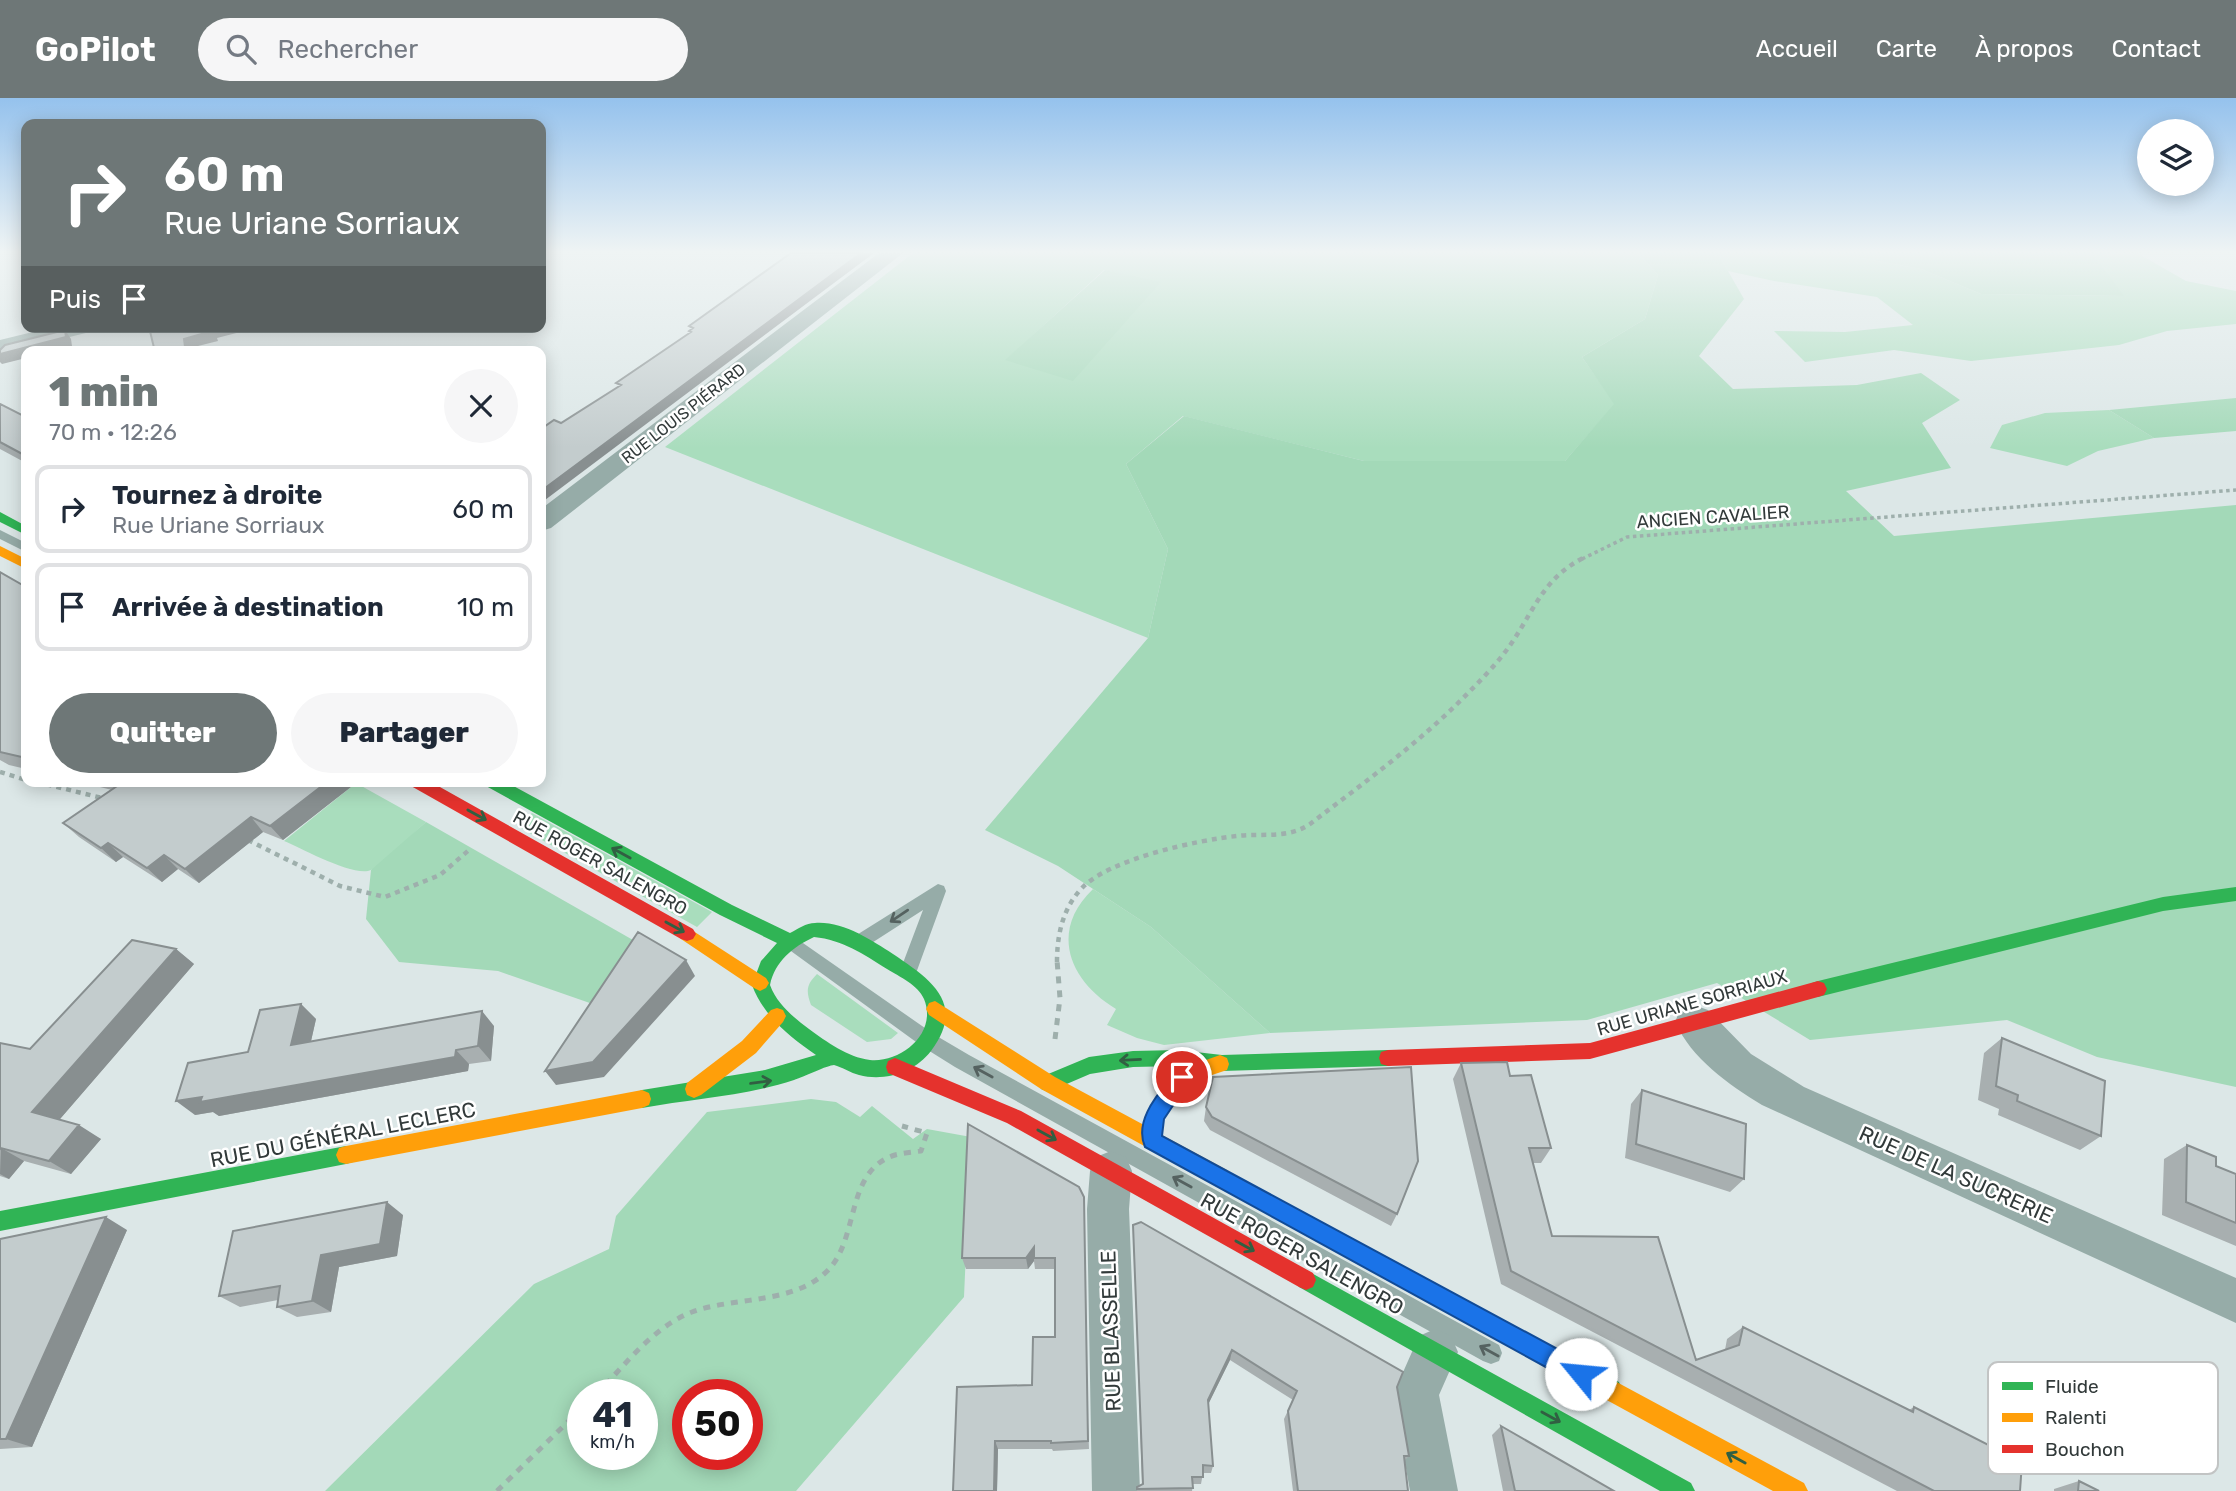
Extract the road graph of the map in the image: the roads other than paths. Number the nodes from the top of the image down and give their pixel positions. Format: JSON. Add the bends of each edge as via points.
{"nodes":[{"id":1,"x":807,"y":318,"type":"edge"},
{"id":2,"x":57,"y":333,"type":"edge"},
{"id":3,"x":0,"y":347,"type":"edge"},
{"id":4,"x":0,"y":516,"type":"edge"},
{"id":5,"x":546,"y":518,"type":"edge"},
{"id":6,"x":21,"y":528,"type":"edge"},
{"id":7,"x":0,"y":534,"type":"edge"},
{"id":8,"x":21,"y":545,"type":"edge"},
{"id":9,"x":0,"y":550,"type":"edge"},
{"id":10,"x":21,"y":562,"type":"edge"},
{"id":11,"x":426,"y":787,"type":"edge"},
{"id":12,"x":501,"y":787,"type":"edge"},
{"id":13,"x":2236,"y":894,"type":"edge"},
{"id":14,"x":790,"y":941,"type":"junction"},
{"id":15,"x":861,"y":941,"type":"junction"},
{"id":16,"x":908,"y":973,"type":"junction"},
{"id":17,"x":760,"y":983,"type":"junction"},
{"id":18,"x":935,"y":1009,"type":"junction"},
{"id":19,"x":777,"y":1016,"type":"junction"},
{"id":20,"x":1694,"y":1022,"type":"junction"},
{"id":21,"x":929,"y":1041,"type":"junction"},
{"id":22,"x":835,"y":1055,"type":"junction"},
{"id":23,"x":1222,"y":1063,"type":"junction"},
{"id":24,"x":895,"y":1067,"type":"junction"},
{"id":25,"x":1048,"y":1083,"type":"junction"},
{"id":26,"x":694,"y":1089,"type":"junction"},
{"id":27,"x":1152,"y":1140,"type":"junction"},
{"id":28,"x":1111,"y":1171,"type":"junction"},
{"id":29,"x":0,"y":1222,"type":"edge"},
{"id":30,"x":2236,"y":1301,"type":"edge"},
{"id":31,"x":1435,"y":1353,"type":"junction"},
{"id":32,"x":1510,"y":1363,"type":"dead end"},
{"id":33,"x":1116,"y":1491,"type":"edge"},
{"id":34,"x":1434,"y":1491,"type":"edge"},
{"id":35,"x":1683,"y":1491,"type":"edge"},
{"id":36,"x":1796,"y":1491,"type":"edge"}],
"edges":[{"from":1,"to":5,"type":"street","name":"RUE LOUIS PIÉRARD"},
{"from":2,"to":3,"type":"street"},
{"from":4,"to":6,"type":"main road"},
{"from":7,"to":8,"type":"lane"},
{"from":9,"to":10,"type":"main road"},
{"from":11,"to":17,"type":"main road","name":"RUE ROGER SALENGRO","one_way":true,"via":[[700,941]]},
{"from":14,"to":12,"type":"main road","name":"RUE ROGER SALENGRO","one_way":true},
{"from":13,"to":20,"type":"main road","name":"RUE URIANE SORRIAUX","via":[[2163,904]]},
{"from":14,"to":15,"type":"main road","via":[[813,930],[830,930]]},
{"from":14,"to":17,"type":"main road","via":[[771,961]]},
{"from":14,"to":21,"type":"lane"},
{"from":15,"to":16,"type":"main road"},
{"from":16,"to":15,"type":"lane","one_way":true,"via":[[938,891]]},
{"from":16,"to":18,"type":"main road","via":[[931,994]]},
{"from":17,"to":19,"type":"main road"},
{"from":18,"to":21,"type":"main road","via":[[937,1022]]},
{"from":18,"to":25,"type":"main road","name":"RUE ROGER SALENGRO"},
{"from":19,"to":22,"type":"main road"},
{"from":19,"to":26,"type":"main road","name":"RUE DU GÉNÉRAL LECLERC","via":[[748,1049]]},
{"from":20,"to":23,"type":"main road","name":"RUE URIANE SORRIAUX","via":[[1590,1051]]},
{"from":20,"to":30,"type":"street","name":"RUE DE LA SUCRERIE","via":[[1710,1043],[1748,1076],[1790,1100]]},
{"from":21,"to":24,"type":"main road"},
{"from":32,"to":21,"type":"lane","one_way":true},
{"from":22,"to":24,"type":"main road","via":[[867,1068]]},
{"from":26,"to":22,"type":"main road","name":"RUE DU GÉNÉRAL LECLERC","one_way":true,"via":[[773,1081]]},
{"from":23,"to":25,"type":"main road","name":"RUE URIANE SORRIAUX","one_way":true,"via":[[1187,1057],[1106,1062],[1067,1072]]},
{"from":23,"to":27,"type":"main road","name":"RUE URIANE SORRIAUX","via":[[1182,1077],[1155,1116]]},
{"from":24,"to":28,"type":"main road","name":"RUE ROGER SALENGRO","one_way":true,"via":[[1014,1117]]},
{"from":25,"to":27,"type":"main road","name":"RUE ROGER SALENGRO"},
{"from":26,"to":29,"type":"main road","name":"RUE DU GÉNÉRAL LECLERC"},
{"from":36,"to":27,"type":"main road","name":"RUE ROGER SALENGRO","one_way":true},
{"from":28,"to":31,"type":"main road","name":"RUE ROGER SALENGRO","one_way":true},
{"from":28,"to":33,"type":"street","name":"RUE BLASSELLE","via":[[1108,1209]]},
{"from":31,"to":34,"type":"street","via":[[1416,1395]]},
{"from":31,"to":35,"type":"main road","name":"RUE ROGER SALENGRO","one_way":true}]}
